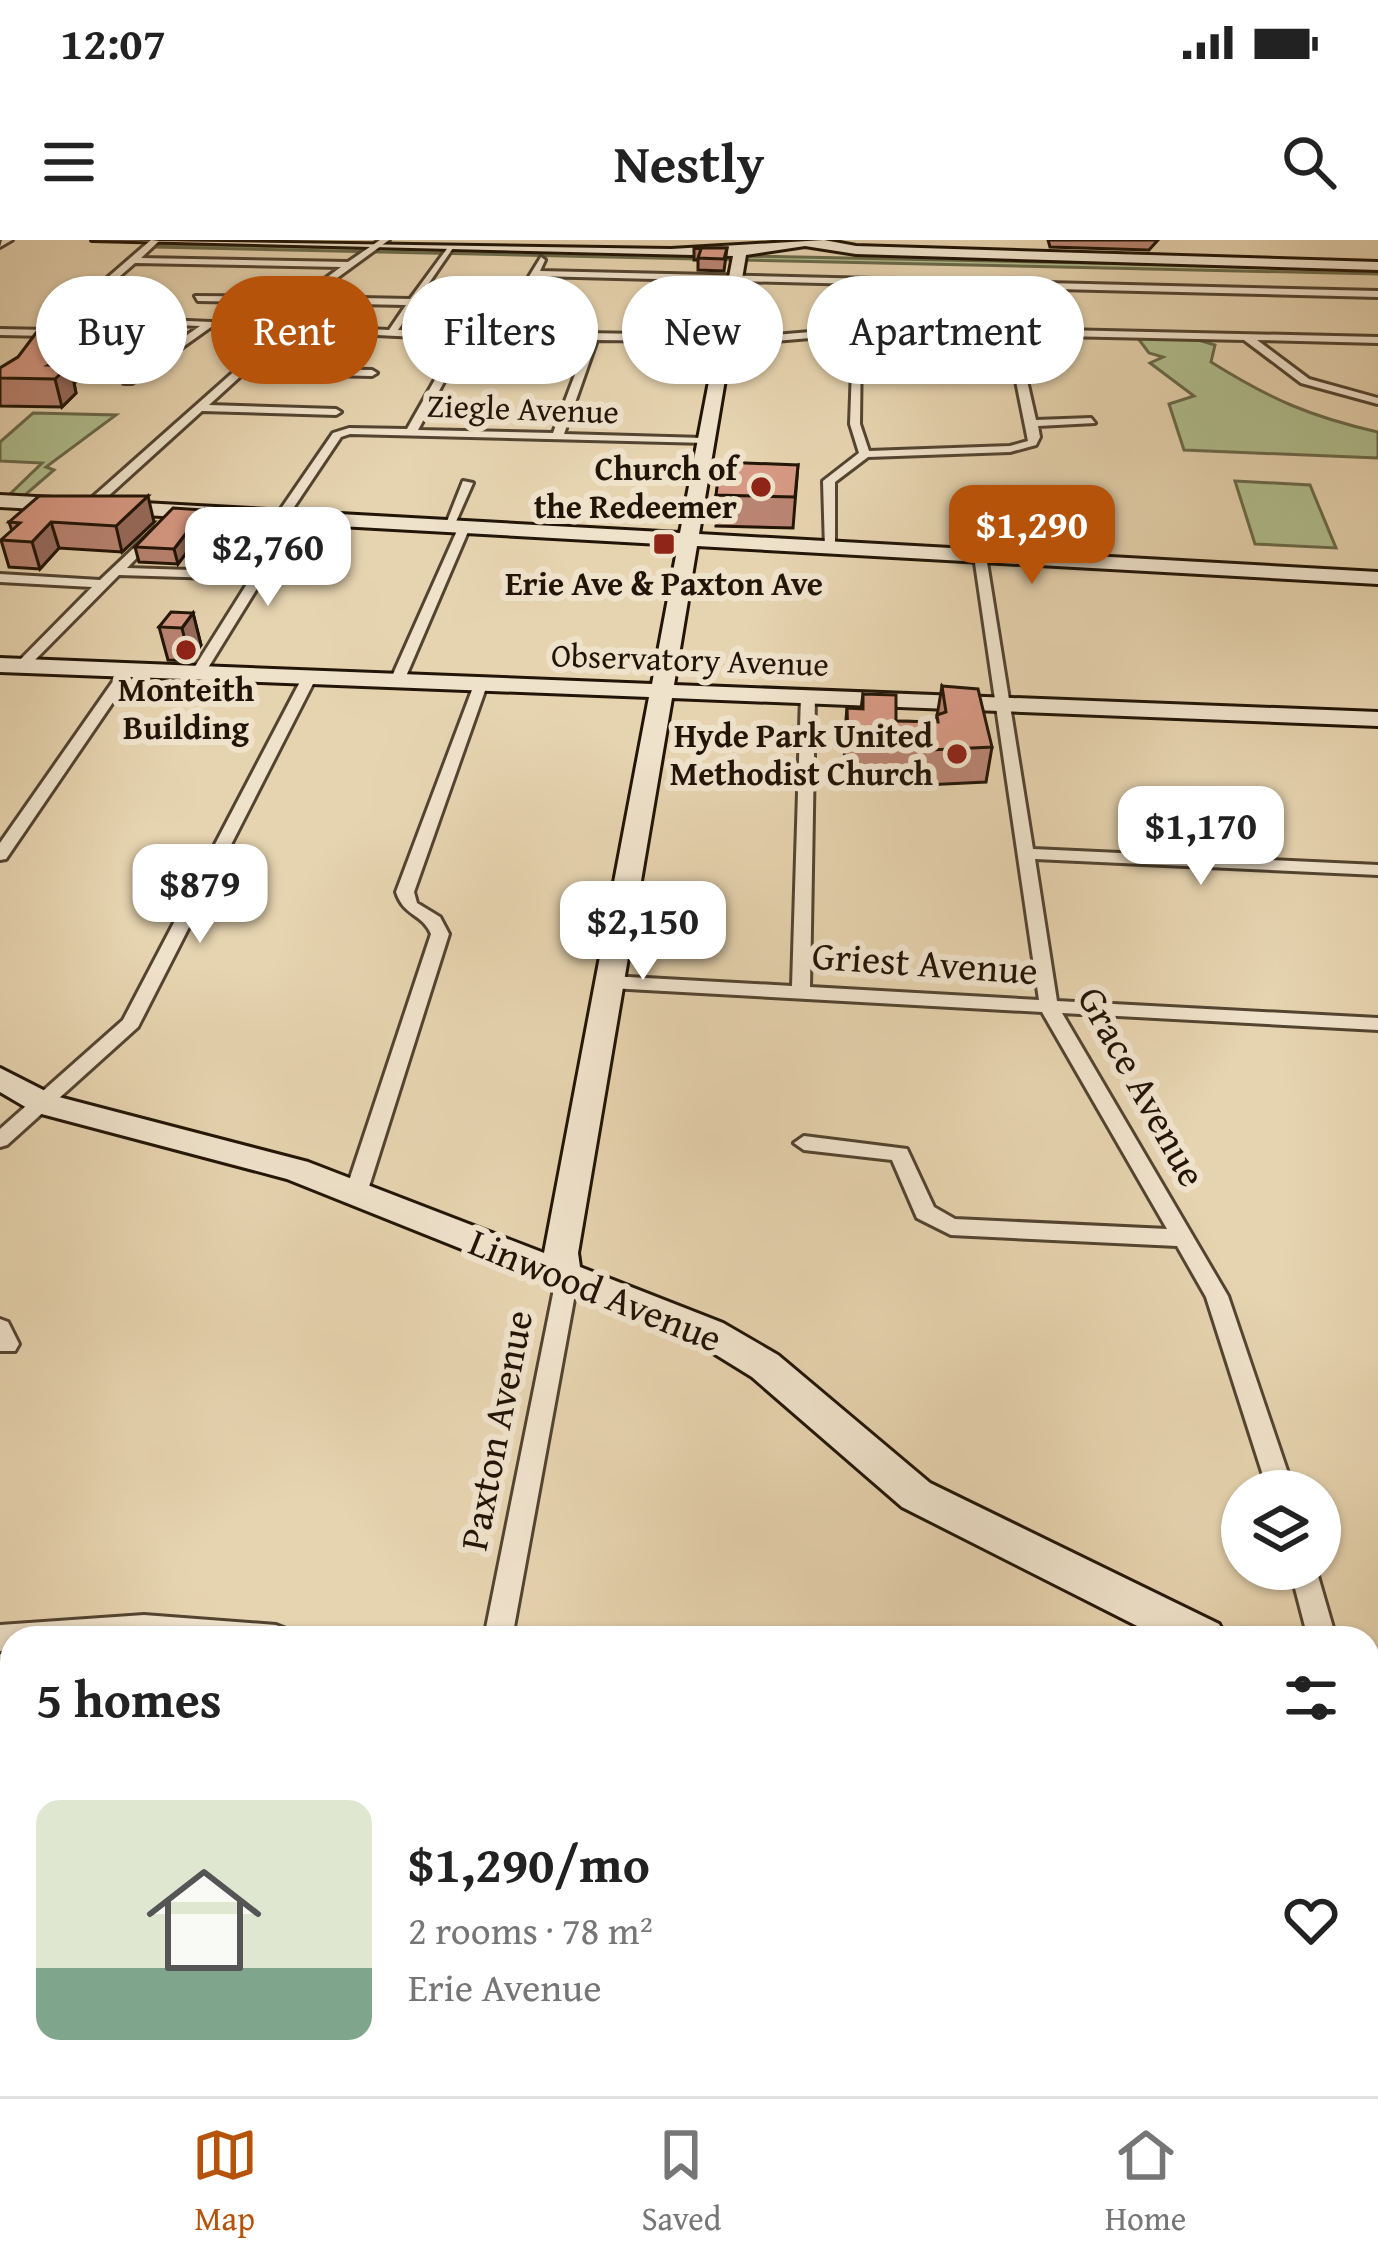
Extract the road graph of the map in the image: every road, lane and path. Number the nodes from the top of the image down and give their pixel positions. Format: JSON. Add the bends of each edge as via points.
{"nodes":[{"id":1,"x":8,"y":240,"type":"edge"},
{"id":2,"x":98,"y":240,"type":"edge"},
{"id":3,"x":154,"y":241,"type":"edge"},
{"id":4,"x":182,"y":241,"type":"edge"},
{"id":5,"x":808,"y":241,"type":"edge"},
{"id":6,"x":382,"y":243,"type":"edge"},
{"id":7,"x":0,"y":245,"type":"edge"},
{"id":8,"x":530,"y":245,"type":"edge"},
{"id":9,"x":673,"y":246,"type":"edge"},
{"id":10,"x":449,"y":248,"type":"junction"},
{"id":11,"x":740,"y":252,"type":"junction"},
{"id":12,"x":542,"y":259,"type":"dead end"},
{"id":13,"x":133,"y":260,"type":"junction"},
{"id":14,"x":348,"y":265,"type":"junction"},
{"id":15,"x":1378,"y":266,"type":"edge"},
{"id":16,"x":535,"y":273,"type":"junction"},
{"id":17,"x":115,"y":276,"type":"edge"},
{"id":18,"x":332,"y":276,"type":"edge"},
{"id":19,"x":430,"y":276,"type":"edge"},
{"id":20,"x":533,"y":276,"type":"edge"},
{"id":21,"x":655,"y":276,"type":"edge"},
{"id":22,"x":735,"y":276,"type":"edge"},
{"id":23,"x":783,"y":279,"type":"edge"},
{"id":24,"x":192,"y":286,"type":"dead end"},
{"id":25,"x":211,"y":286,"type":"edge"},
{"id":26,"x":1378,"y":294,"type":"edge"},
{"id":27,"x":198,"y":298,"type":"dead end"},
{"id":28,"x":211,"y":298,"type":"edge"},
{"id":29,"x":402,"y":317,"type":"edge"},
{"id":30,"x":187,"y":324,"type":"edge"},
{"id":31,"x":208,"y":325,"type":"junction"},
{"id":32,"x":0,"y":332,"type":"edge"},
{"id":33,"x":36,"y":333,"type":"edge"},
{"id":34,"x":391,"y":333,"type":"junction"},
{"id":35,"x":402,"y":333,"type":"edge"},
{"id":36,"x":1084,"y":333,"type":"edge"},
{"id":37,"x":1245,"y":336,"type":"junction"},
{"id":38,"x":187,"y":340,"type":"edge"},
{"id":39,"x":1378,"y":340,"type":"edge"},
{"id":40,"x":226,"y":384,"type":"edge"},
{"id":41,"x":438,"y":384,"type":"edge"},
{"id":42,"x":576,"y":384,"type":"edge"},
{"id":43,"x":715,"y":384,"type":"edge"},
{"id":44,"x":855,"y":384,"type":"edge"},
{"id":45,"x":1022,"y":384,"type":"edge"},
{"id":46,"x":1378,"y":401,"type":"edge"},
{"id":47,"x":198,"y":408,"type":"junction"},
{"id":48,"x":336,"y":412,"type":"dead end"},
{"id":49,"x":1091,"y":421,"type":"dead end"},
{"id":50,"x":1031,"y":423,"type":"junction"},
{"id":51,"x":411,"y":432,"type":"junction"},
{"id":52,"x":557,"y":436,"type":"junction"},
{"id":53,"x":703,"y":440,"type":"junction"},
{"id":54,"x":865,"y":454,"type":"junction"},
{"id":55,"x":467,"y":483,"type":"dead end"},
{"id":56,"x":0,"y":501,"type":"edge"},
{"id":57,"x":91,"y":505,"type":"junction"},
{"id":58,"x":176,"y":511,"type":"junction"},
{"id":59,"x":289,"y":517,"type":"junction"},
{"id":60,"x":456,"y":526,"type":"junction"},
{"id":61,"x":688,"y":539,"type":"junction"},
{"id":62,"x":829,"y":546,"type":"junction"},
{"id":63,"x":980,"y":556,"type":"junction"},
{"id":64,"x":116,"y":572,"type":"junction"},
{"id":65,"x":260,"y":576,"type":"junction"},
{"id":66,"x":0,"y":578,"type":"edge"},
{"id":67,"x":1378,"y":578,"type":"edge"},
{"id":68,"x":103,"y":584,"type":"junction"},
{"id":69,"x":10,"y":666,"type":"edge"},
{"id":70,"x":128,"y":670,"type":"junction"},
{"id":71,"x":198,"y":673,"type":"junction"},
{"id":72,"x":309,"y":678,"type":"junction"},
{"id":73,"x":397,"y":681,"type":"junction"},
{"id":74,"x":479,"y":685,"type":"junction"},
{"id":75,"x":659,"y":691,"type":"junction"},
{"id":76,"x":808,"y":696,"type":"junction"},
{"id":77,"x":1003,"y":704,"type":"junction"},
{"id":78,"x":1378,"y":718,"type":"edge"},
{"id":79,"x":0,"y":854,"type":"edge"},
{"id":80,"x":1026,"y":854,"type":"junction"},
{"id":81,"x":1378,"y":870,"type":"edge"},
{"id":82,"x":610,"y":982,"type":"junction"},
{"id":83,"x":801,"y":989,"type":"junction"},
{"id":84,"x":1049,"y":1007,"type":"junction"},
{"id":85,"x":1378,"y":1024,"type":"edge"},
{"id":86,"x":0,"y":1078,"type":"edge"},
{"id":87,"x":44,"y":1104,"type":"junction"},
{"id":88,"x":0,"y":1140,"type":"edge"},
{"id":89,"x":804,"y":1143,"type":"dead end"},
{"id":90,"x":356,"y":1193,"type":"junction"},
{"id":91,"x":1182,"y":1238,"type":"junction"},
{"id":92,"x":563,"y":1272,"type":"junction"},
{"id":93,"x":1274,"y":1470,"type":"edge"},
{"id":94,"x":1309,"y":1590,"type":"edge"},
{"id":95,"x":500,"y":1626,"type":"edge"},
{"id":96,"x":1176,"y":1626,"type":"edge"},
{"id":97,"x":1319,"y":1626,"type":"edge"}],
"edges":[{"from":1,"to":7,"type":"street"},
{"from":2,"to":3,"type":"street"},
{"from":3,"to":4,"type":"street"},
{"from":3,"to":13,"type":"street"},
{"from":4,"to":6,"type":"street"},
{"from":5,"to":11,"type":"street"},
{"from":5,"to":15,"type":"street","via":[[856,250]]},
{"from":6,"to":10,"type":"street"},
{"from":6,"to":14,"type":"street"},
{"from":8,"to":9,"type":"street"},
{"from":8,"to":10,"type":"street"},
{"from":9,"to":11,"type":"street"},
{"from":10,"to":19,"type":"street"},
{"from":11,"to":22,"type":"street","name":"Paxton Avenue"},
{"from":12,"to":16,"type":"street"},
{"from":13,"to":14,"type":"street"},
{"from":13,"to":17,"type":"street"},
{"from":14,"to":18,"type":"street"},
{"from":16,"to":20,"type":"street"},
{"from":16,"to":21,"type":"street"},
{"from":23,"to":26,"type":"street"},
{"from":24,"to":25,"type":"street"},
{"from":27,"to":28,"type":"street"},
{"from":29,"to":34,"type":"street"},
{"from":30,"to":31,"type":"street"},
{"from":31,"to":34,"type":"street"},
{"from":31,"to":38,"type":"street"},
{"from":32,"to":33,"type":"street"},
{"from":34,"to":35,"type":"street"},
{"from":36,"to":37,"type":"street"},
{"from":37,"to":39,"type":"street"},
{"from":37,"to":46,"type":"street","via":[[1305,382]]},
{"from":40,"to":47,"type":"street"},
{"from":41,"to":51,"type":"street"},
{"from":42,"to":52,"type":"street"},
{"from":43,"to":53,"type":"street","name":"Paxton Avenue"},
{"from":44,"to":54,"type":"street"},
{"from":45,"to":50,"type":"street"},
{"from":47,"to":48,"type":"street"},
{"from":47,"to":57,"type":"street"},
{"from":49,"to":50,"type":"street"},
{"from":50,"to":54,"type":"street","via":[[1034,440],[1019,448]]},
{"from":51,"to":52,"type":"street","name":"Ziegle Avenue"},
{"from":51,"to":59,"type":"street","name":"Ziegle Avenue","via":[[341,433]]},
{"from":52,"to":53,"type":"street","name":"Ziegle Avenue"},
{"from":53,"to":61,"type":"street","name":"Paxton Avenue"},
{"from":54,"to":62,"type":"street","via":[[829,481]]},
{"from":55,"to":60,"type":"street"},
{"from":56,"to":57,"type":"street"},
{"from":57,"to":58,"type":"street"},
{"from":58,"to":59,"type":"street"},
{"from":58,"to":64,"type":"street"},
{"from":59,"to":60,"type":"street"},
{"from":59,"to":65,"type":"street"},
{"from":60,"to":61,"type":"street"},
{"from":60,"to":73,"type":"street"},
{"from":61,"to":62,"type":"street"},
{"from":61,"to":75,"type":"street","name":"Paxton Avenue"},
{"from":62,"to":63,"type":"street"},
{"from":63,"to":67,"type":"street"},
{"from":63,"to":77,"type":"street","name":"Grace Avenue"},
{"from":64,"to":65,"type":"street"},
{"from":64,"to":68,"type":"street"},
{"from":65,"to":71,"type":"street"},
{"from":66,"to":68,"type":"street"},
{"from":68,"to":69,"type":"street"},
{"from":69,"to":70,"type":"street","name":"Observatory Avenue"},
{"from":70,"to":71,"type":"street","name":"Observatory Avenue"},
{"from":70,"to":79,"type":"street"},
{"from":71,"to":72,"type":"street","name":"Observatory Avenue"},
{"from":72,"to":73,"type":"street","name":"Observatory Avenue"},
{"from":72,"to":87,"type":"street","via":[[130,1022]]},
{"from":73,"to":74,"type":"street","name":"Observatory Avenue"},
{"from":74,"to":75,"type":"street","name":"Observatory Avenue"},
{"from":74,"to":90,"type":"street","via":[[405,892],[440,934]]},
{"from":75,"to":76,"type":"street","name":"Observatory Avenue"},
{"from":75,"to":82,"type":"street","name":"Paxton Avenue"},
{"from":76,"to":77,"type":"street","name":"Observatory Avenue"},
{"from":76,"to":83,"type":"street"},
{"from":77,"to":78,"type":"street","name":"Observatory Avenue"},
{"from":77,"to":80,"type":"street","name":"Grace Avenue"},
{"from":80,"to":81,"type":"street"},
{"from":80,"to":84,"type":"street","name":"Grace Avenue"},
{"from":82,"to":83,"type":"street","name":"Griest Avenue"},
{"from":82,"to":92,"type":"street","name":"Paxton Avenue"},
{"from":83,"to":84,"type":"street","name":"Griest Avenue"},
{"from":84,"to":85,"type":"street","name":"Griest Avenue"},
{"from":84,"to":91,"type":"street","name":"Grace Avenue"},
{"from":86,"to":87,"type":"street","name":"Linwood Avenue"},
{"from":87,"to":88,"type":"street"},
{"from":87,"to":90,"type":"street","name":"Linwood Avenue"},
{"from":89,"to":91,"type":"street","via":[[901,1154],[926,1212],[951,1227]]},
{"from":90,"to":92,"type":"street","name":"Linwood Avenue"},
{"from":91,"to":93,"type":"street","name":"Grace Avenue","via":[[1231,1332]]},
{"from":92,"to":95,"type":"street","name":"Paxton Avenue"},
{"from":92,"to":96,"type":"street","name":"Linwood Avenue","via":[[735,1345],[916,1495]]},
{"from":94,"to":97,"type":"street"}]}
